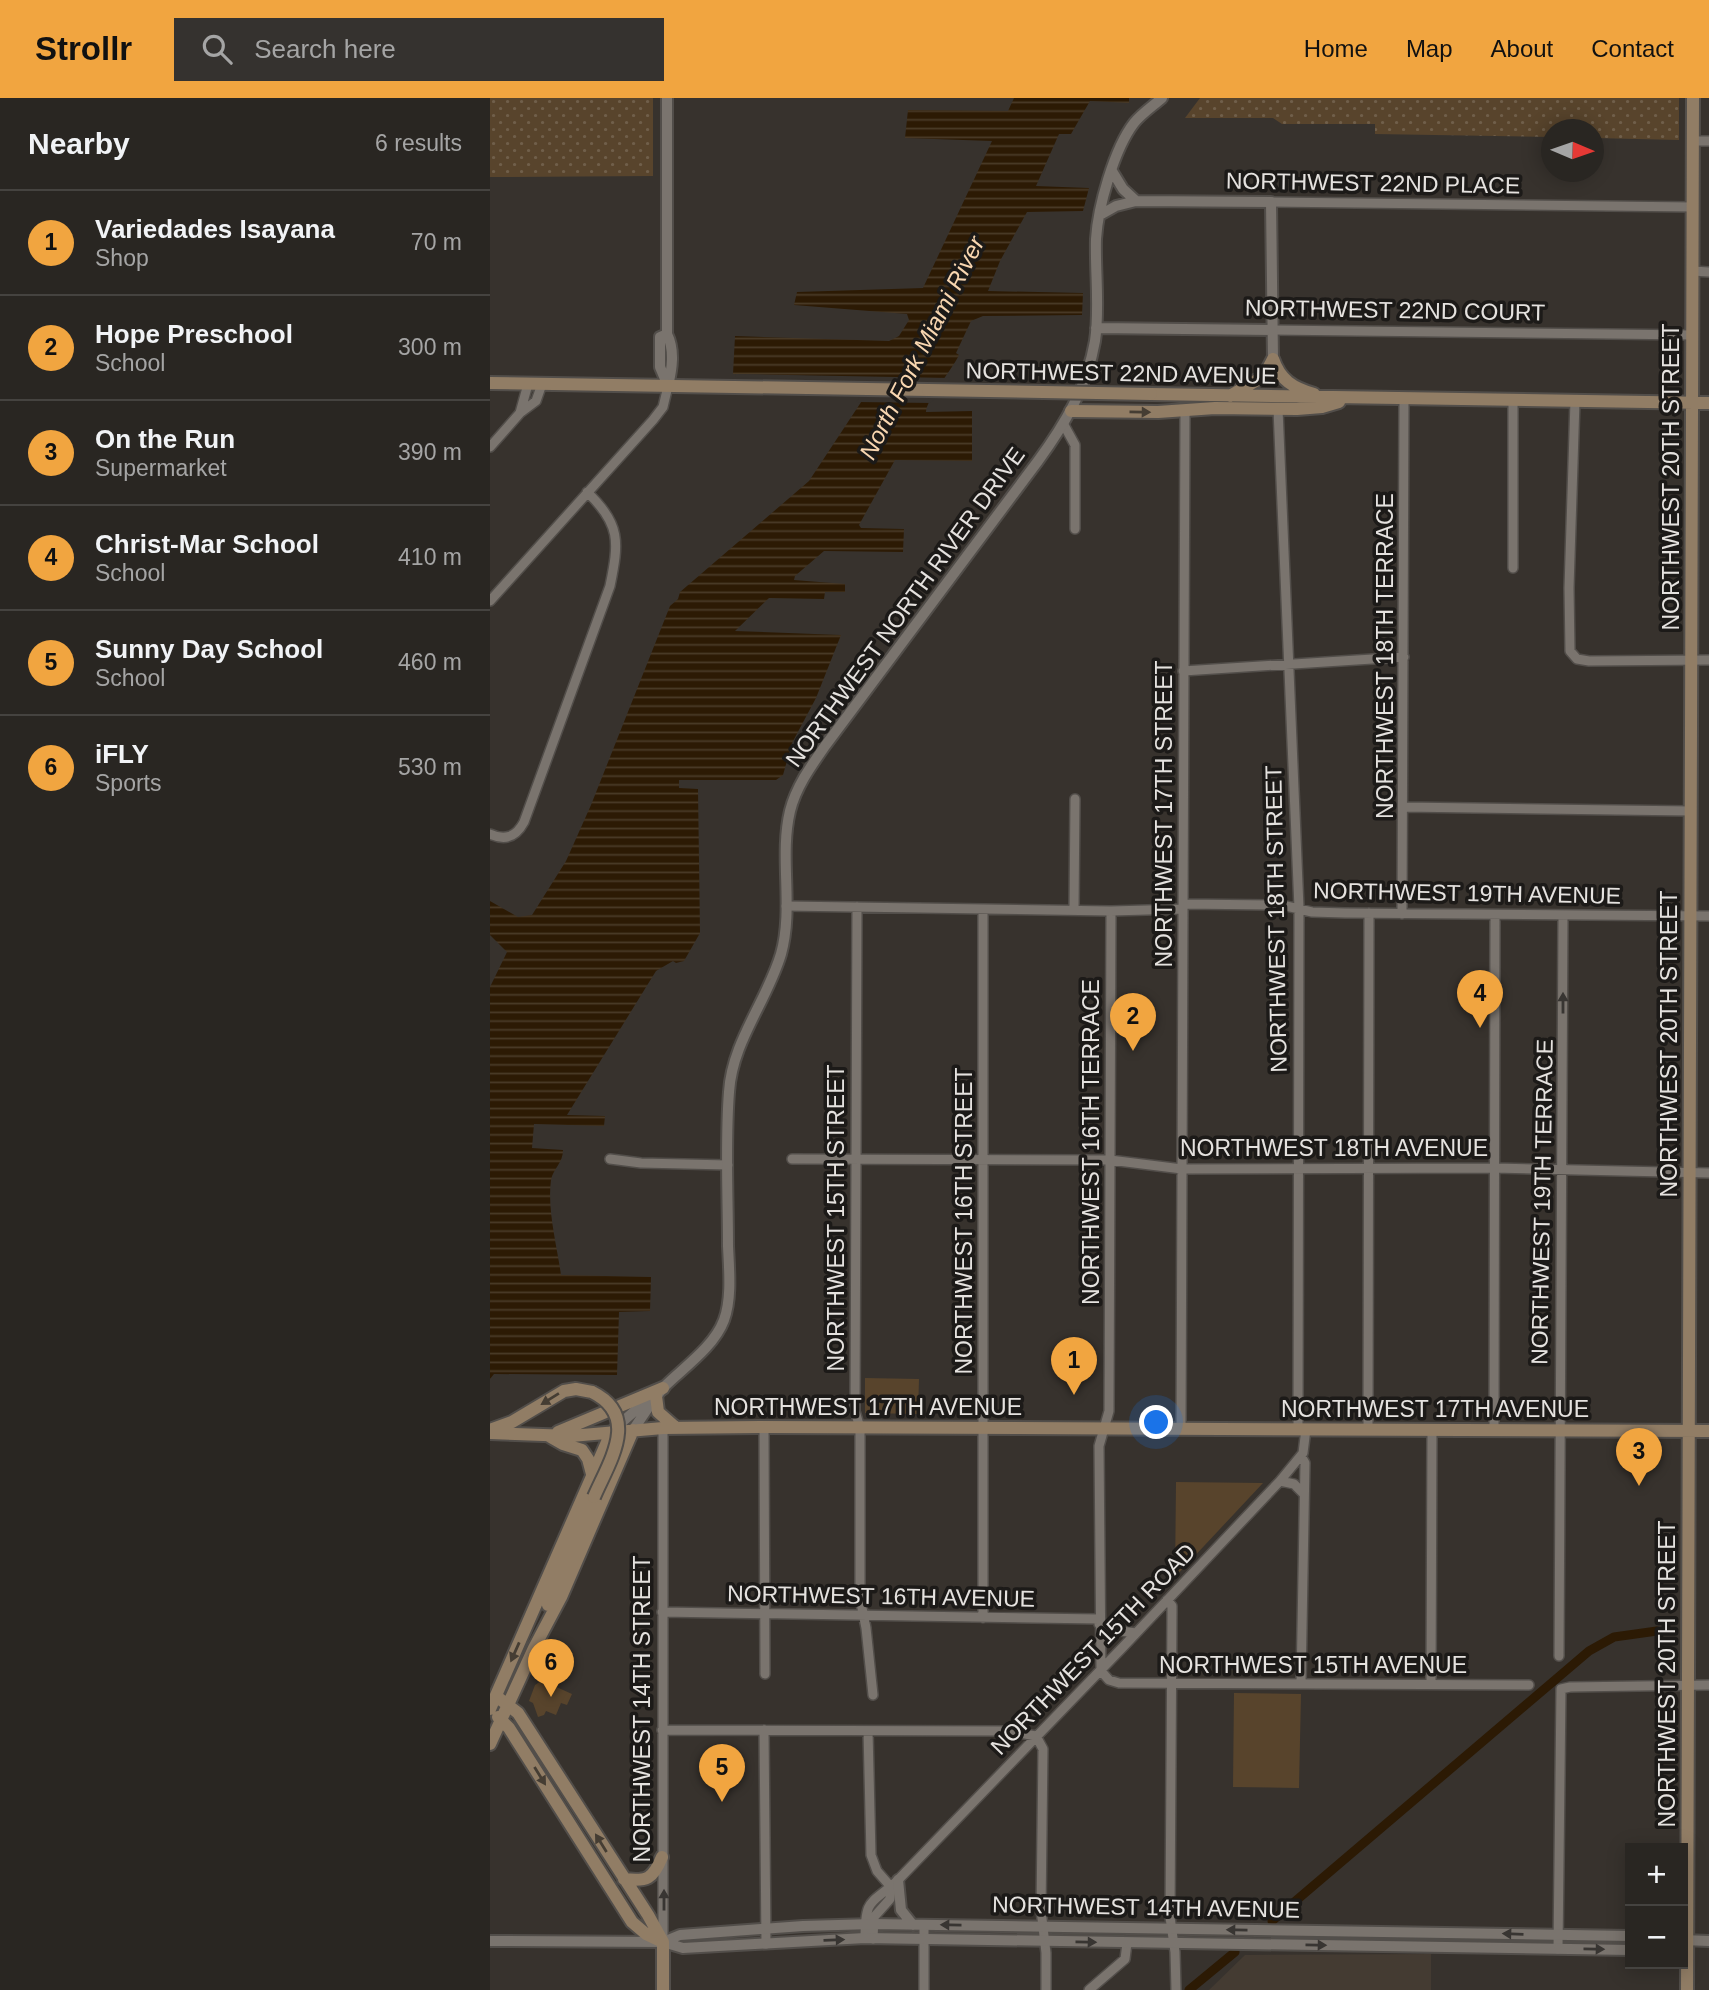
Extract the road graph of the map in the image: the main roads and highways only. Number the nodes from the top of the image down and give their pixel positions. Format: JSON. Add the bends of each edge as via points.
{"nodes":[{"id":1,"x":1693,"y":98,"type":"edge"},
{"id":2,"x":490,"y":383,"type":"edge"},
{"id":3,"x":1230,"y":396,"type":"junction"},
{"id":4,"x":1324,"y":397,"type":"junction"},
{"id":5,"x":1352,"y":398,"type":"junction"},
{"id":6,"x":1692,"y":403,"type":"junction"},
{"id":7,"x":1709,"y":403,"type":"edge"},
{"id":8,"x":1071,"y":411,"type":"road end"},
{"id":9,"x":669,"y":1428,"type":"junction"},
{"id":10,"x":633,"y":1430,"type":"junction"},
{"id":11,"x":1689,"y":1431,"type":"junction"},
{"id":12,"x":1709,"y":1431,"type":"edge"},
{"id":13,"x":490,"y":1432,"type":"edge"},
{"id":14,"x":611,"y":1433,"type":"junction"},
{"id":15,"x":548,"y":1436,"type":"junction"},
{"id":16,"x":593,"y":1474,"type":"junction"},
{"id":17,"x":534,"y":1648,"type":"junction"},
{"id":18,"x":496,"y":1696,"type":"junction"},
{"id":19,"x":509,"y":1705,"type":"junction"},
{"id":20,"x":490,"y":1709,"type":"edge"},
{"id":21,"x":501,"y":1720,"type":"junction"},
{"id":22,"x":490,"y":1744,"type":"edge"},
{"id":23,"x":662,"y":1857,"type":"road end"},
{"id":24,"x":624,"y":1879,"type":"junction"},
{"id":25,"x":1685,"y":1906,"type":"edge"},
{"id":26,"x":663,"y":1942,"type":"junction"},
{"id":27,"x":1686,"y":1969,"type":"edge"},
{"id":28,"x":663,"y":1990,"type":"edge"},
{"id":29,"x":1687,"y":1990,"type":"edge"}],
"edges":[{"from":1,"to":6,"type":"main road","name":"NORTHWEST 20TH STREET"},
{"from":2,"to":3,"type":"main road","name":"NORTHWEST 22ND AVENUE","bridge":true},
{"from":3,"to":4,"type":"main road","name":"NORTHWEST 22ND AVENUE"},
{"from":3,"to":4,"type":"main road","via":[[1264,376],[1273,359],[1286,382]]},
{"from":4,"to":5,"type":"main road","name":"NORTHWEST 22ND AVENUE"},
{"from":5,"to":6,"type":"main road","name":"NORTHWEST 22ND AVENUE"},
{"from":8,"to":5,"type":"main road","one_way":true,"via":[[1322,407]]},
{"from":6,"to":7,"type":"main road","name":"NORTHWEST 22ND AVENUE"},
{"from":6,"to":11,"type":"main road","name":"NORTHWEST 20TH STREET"},
{"from":9,"to":10,"type":"main road","name":"NORTHWEST 17TH AVENUE"},
{"from":9,"to":11,"type":"main road","name":"NORTHWEST 17TH AVENUE"},
{"from":9,"to":15,"type":"main road","via":[[658,1412],[660,1392]]},
{"from":10,"to":14,"type":"main road","name":"NORTHWEST 17TH AVENUE"},
{"from":10,"to":17,"type":"main road","name":"NORTHWEST NORTH RIVER DRIVE"},
{"from":11,"to":12,"type":"main road","name":"NORTHWEST 17TH AVENUE"},
{"from":11,"to":25,"type":"main road","name":"NORTHWEST 20TH STREET"},
{"from":13,"to":15,"type":"main road","name":"NORTHWEST 17TH AVENUE"},
{"from":17,"to":13,"type":"main road","one_way":true,"bridge":true,"via":[[619,1430],[612,1408],[592,1392],[576,1389],[564,1391]]},
{"from":14,"to":15,"type":"main road","name":"NORTHWEST 17TH AVENUE"},
{"from":14,"to":16,"type":"main road","name":"NORTHWEST NORTH RIVER DRIVE"},
{"from":15,"to":16,"type":"main road","via":[[582,1450]]},
{"from":16,"to":18,"type":"main road","name":"NORTHWEST NORTH RIVER DRIVE","one_way":true},
{"from":17,"to":19,"type":"main road","name":"NORTHWEST NORTH RIVER DRIVE"},
{"from":18,"to":19,"type":"main road"},
{"from":18,"to":20,"type":"main road","name":"NORTHWEST NORTH RIVER DRIVE"},
{"from":19,"to":21,"type":"main road","name":"NORTHWEST NORTH RIVER DRIVE"},
{"from":24,"to":19,"type":"main road","one_way":true},
{"from":20,"to":21,"type":"main road"},
{"from":21,"to":22,"type":"main road","name":"NORTHWEST NORTH RIVER DRIVE"},
{"from":21,"to":26,"type":"main road","one_way":true,"via":[[632,1922]]},
{"from":23,"to":24,"type":"main road","via":[[649,1878]]},
{"from":24,"to":26,"type":"main road"},
{"from":26,"to":28,"type":"main road","name":"NORTHWEST 14TH STREET"},
{"from":27,"to":29,"type":"main road","name":"NORTHWEST 20TH STREET"}]}
